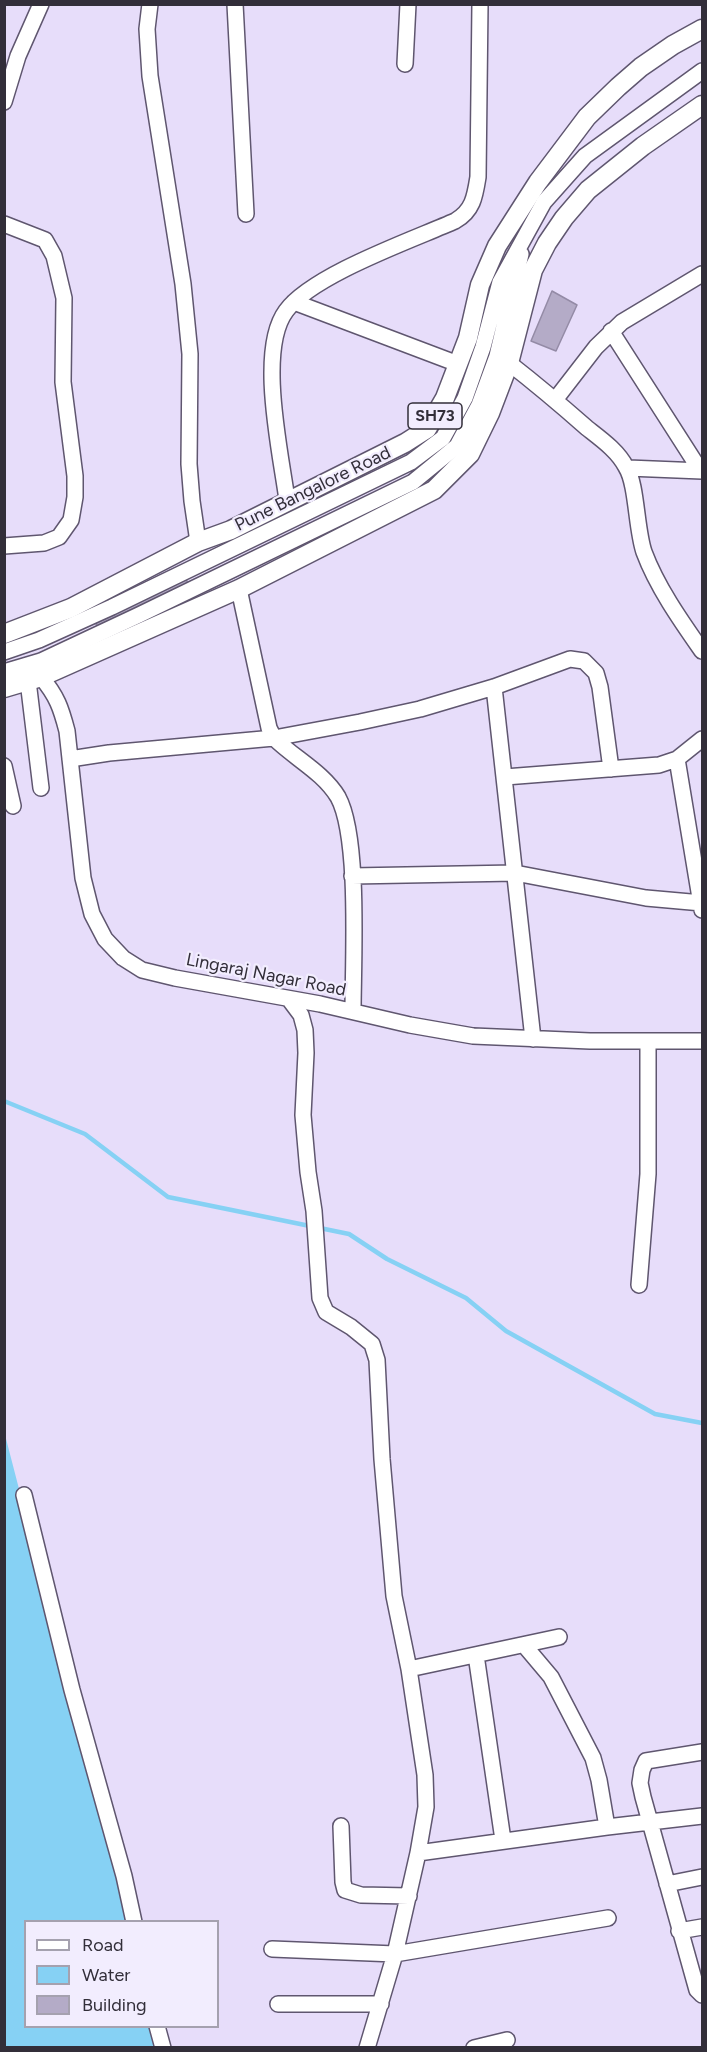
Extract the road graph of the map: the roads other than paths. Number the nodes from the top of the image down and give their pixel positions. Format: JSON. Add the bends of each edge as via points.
{"nodes":[{"id":1,"x":41,"y":4,"type":"edge"},
{"id":2,"x":150,"y":4,"type":"edge"},
{"id":3,"x":235,"y":4,"type":"edge"},
{"id":4,"x":408,"y":4,"type":"edge"},
{"id":5,"x":480,"y":4,"type":"edge"},
{"id":6,"x":702,"y":29,"type":"edge"},
{"id":7,"x":405,"y":64,"type":"dead end"},
{"id":8,"x":702,"y":71,"type":"edge"},
{"id":9,"x":4,"y":102,"type":"edge"},
{"id":10,"x":702,"y":105,"type":"edge"},
{"id":11,"x":246,"y":214,"type":"dead end"},
{"id":12,"x":4,"y":224,"type":"edge"},
{"id":13,"x":524,"y":237,"type":"junction"},
{"id":14,"x":701,"y":278,"type":"edge"},
{"id":15,"x":294,"y":302,"type":"junction"},
{"id":16,"x":611,"y":331,"type":"junction"},
{"id":17,"x":509,"y":363,"type":"junction"},
{"id":18,"x":458,"y":364,"type":"junction"},
{"id":19,"x":555,"y":400,"type":"junction"},
{"id":20,"x":628,"y":468,"type":"junction"},
{"id":21,"x":701,"y":470,"type":"edge"},
{"id":22,"x":287,"y":500,"type":"junction"},
{"id":23,"x":198,"y":542,"type":"junction"},
{"id":24,"x":4,"y":546,"type":"edge"},
{"id":25,"x":239,"y":589,"type":"junction"},
{"id":26,"x":4,"y":634,"type":"edge"},
{"id":27,"x":702,"y":651,"type":"edge"},
{"id":28,"x":4,"y":652,"type":"edge"},
{"id":29,"x":4,"y":672,"type":"edge"},
{"id":30,"x":35,"y":680,"type":"junction"},
{"id":31,"x":494,"y":687,"type":"junction"},
{"id":32,"x":4,"y":688,"type":"edge"},
{"id":33,"x":274,"y":738,"type":"junction"},
{"id":34,"x":702,"y":739,"type":"edge"},
{"id":35,"x":70,"y":759,"type":"junction"},
{"id":36,"x":677,"y":759,"type":"junction"},
{"id":37,"x":4,"y":766,"type":"edge"},
{"id":38,"x":611,"y":769,"type":"junction"},
{"id":39,"x":505,"y":777,"type":"junction"},
{"id":40,"x":41,"y":788,"type":"dead end"},
{"id":41,"x":13,"y":806,"type":"dead end"},
{"id":42,"x":515,"y":873,"type":"junction"},
{"id":43,"x":352,"y":876,"type":"junction"},
{"id":44,"x":702,"y":903,"type":"edge"},
{"id":45,"x":702,"y":910,"type":"edge"},
{"id":46,"x":289,"y":999,"type":"junction"},
{"id":47,"x":353,"y":1011,"type":"junction"},
{"id":48,"x":533,"y":1039,"type":"junction"},
{"id":49,"x":648,"y":1041,"type":"junction"},
{"id":50,"x":702,"y":1041,"type":"edge"},
{"id":51,"x":639,"y":1286,"type":"dead end"},
{"id":52,"x":24,"y":1495,"type":"dead end"},
{"id":53,"x":559,"y":1637,"type":"dead end"},
{"id":54,"x":524,"y":1645,"type":"junction"},
{"id":55,"x":477,"y":1655,"type":"junction"},
{"id":56,"x":409,"y":1669,"type":"junction"},
{"id":57,"x":702,"y":1752,"type":"edge"},
{"id":58,"x":702,"y":1816,"type":"edge"},
{"id":59,"x":650,"y":1823,"type":"junction"},
{"id":60,"x":341,"y":1826,"type":"dead end"},
{"id":61,"x":607,"y":1827,"type":"junction"},
{"id":62,"x":503,"y":1840,"type":"junction"},
{"id":63,"x":418,"y":1853,"type":"junction"},
{"id":64,"x":702,"y":1877,"type":"edge"},
{"id":65,"x":667,"y":1884,"type":"junction"},
{"id":66,"x":409,"y":1896,"type":"junction"},
{"id":67,"x":608,"y":1918,"type":"dead end"},
{"id":68,"x":134,"y":1920,"type":"edge"},
{"id":69,"x":702,"y":1927,"type":"edge"},
{"id":70,"x":679,"y":1930,"type":"junction"},
{"id":71,"x":272,"y":1949,"type":"dead end"},
{"id":72,"x":395,"y":1954,"type":"junction"},
{"id":73,"x":702,"y":1995,"type":"edge"},
{"id":74,"x":278,"y":2004,"type":"dead end"},
{"id":75,"x":381,"y":2004,"type":"junction"},
{"id":76,"x":158,"y":2028,"type":"edge"},
{"id":77,"x":507,"y":2040,"type":"dead end"},
{"id":78,"x":163,"y":2048,"type":"edge"},
{"id":79,"x":367,"y":2048,"type":"edge"},
{"id":80,"x":474,"y":2048,"type":"edge"}],
"edges":[{"from":1,"to":9,"type":"street","via":[[18,56]]},
{"from":2,"to":23,"type":"street","via":[[150,76],[183,284],[190,354],[189,464]]},
{"from":3,"to":11,"type":"street"},
{"from":4,"to":7,"type":"street"},
{"from":5,"to":15,"type":"street","via":[[478,177],[474,201],[464,216],[371,257]]},
{"from":6,"to":18,"type":"main road","name":"Pune Bangalore Road","number":"SH73","via":[[649,61],[618,87],[587,117],[538,182],[497,246],[480,285]]},
{"from":8,"to":13,"type":"street","via":[[585,156],[544,202]]},
{"from":10,"to":17,"type":"main road","number":"SH73","via":[[588,190],[564,218],[533,270]]},
{"from":12,"to":24,"type":"street","via":[[45,240],[54,256],[64,298],[63,382],[75,497],[71,520],[59,537],[44,543]]},
{"from":13,"to":28,"type":"street","via":[[500,282],[465,398],[443,438],[411,462],[112,608]]},
{"from":13,"to":29,"type":"street","via":[[497,356],[479,405],[457,446],[413,482],[40,661]]},
{"from":14,"to":16,"type":"street"},
{"from":15,"to":18,"type":"street"},
{"from":15,"to":22,"type":"street","via":[[276,331],[272,376]]},
{"from":16,"to":19,"type":"street"},
{"from":16,"to":21,"type":"street"},
{"from":17,"to":19,"type":"street"},
{"from":17,"to":25,"type":"main road","number":"SH73","via":[[470,454],[434,490]]},
{"from":18,"to":22,"type":"main road","name":"Pune Bangalore Road","number":"SH73","via":[[427,429]]},
{"from":19,"to":20,"type":"street"},
{"from":20,"to":21,"type":"street"},
{"from":20,"to":27,"type":"street","via":[[644,552],[665,594]]},
{"from":22,"to":23,"type":"main road","name":"Pune Bangalore Road","number":"SH73","via":[[231,530]]},
{"from":23,"to":26,"type":"main road","name":"Pune Bangalore Road","number":"SH73","via":[[71,608]]},
{"from":25,"to":30,"type":"main road","number":"SH73"},
{"from":25,"to":33,"type":"street"},
{"from":30,"to":32,"type":"main road","number":"SH73"},
{"from":30,"to":35,"type":"street","name":"Lingaraj Nagar Road","via":[[55,694]]},
{"from":30,"to":40,"type":"street"},
{"from":31,"to":33,"type":"street","via":[[420,709]]},
{"from":31,"to":38,"type":"street","via":[[570,660],[584,661],[598,680]]},
{"from":31,"to":39,"type":"street"},
{"from":33,"to":35,"type":"street"},
{"from":33,"to":43,"type":"street","via":[[338,798],[345,818]]},
{"from":34,"to":36,"type":"street"},
{"from":35,"to":46,"type":"street","name":"Lingaraj Nagar Road","via":[[83,878],[92,914],[105,939],[123,958],[142,970]]},
{"from":36,"to":38,"type":"street","via":[[645,767]]},
{"from":36,"to":44,"type":"street"},
{"from":37,"to":41,"type":"street"},
{"from":38,"to":39,"type":"street"},
{"from":39,"to":42,"type":"street"},
{"from":42,"to":43,"type":"street"},
{"from":42,"to":44,"type":"street","via":[[646,898]]},
{"from":42,"to":48,"type":"street"},
{"from":43,"to":47,"type":"street"},
{"from":44,"to":45,"type":"street"},
{"from":46,"to":47,"type":"street","name":"Lingaraj Nagar Road"},
{"from":46,"to":56,"type":"street","via":[[301,1015],[305,1030],[303,1115],[320,1298],[326,1312],[372,1344],[377,1360],[393,1596]]},
{"from":47,"to":48,"type":"street","name":"Lingaraj Nagar Road","via":[[461,1034]]},
{"from":48,"to":49,"type":"street","name":"Lingaraj Nagar Road"},
{"from":49,"to":50,"type":"street","name":"Lingaraj Nagar Road"},
{"from":49,"to":51,"type":"street","via":[[648,1174]]},
{"from":52,"to":68,"type":"street"},
{"from":53,"to":54,"type":"street"},
{"from":54,"to":55,"type":"street"},
{"from":54,"to":61,"type":"street","via":[[551,1677],[593,1758]]},
{"from":55,"to":56,"type":"street"},
{"from":55,"to":62,"type":"street"},
{"from":56,"to":63,"type":"street","via":[[425,1775],[426,1807]]},
{"from":57,"to":59,"type":"street","via":[[646,1761],[640,1783]]},
{"from":58,"to":59,"type":"street"},
{"from":59,"to":61,"type":"street"},
{"from":59,"to":65,"type":"street"},
{"from":60,"to":66,"type":"street","via":[[345,1890],[361,1895]]},
{"from":61,"to":62,"type":"street"},
{"from":62,"to":63,"type":"street"},
{"from":63,"to":66,"type":"street"},
{"from":64,"to":65,"type":"street"},
{"from":65,"to":70,"type":"street"},
{"from":66,"to":72,"type":"street"},
{"from":67,"to":72,"type":"street"},
{"from":69,"to":70,"type":"street"},
{"from":70,"to":73,"type":"street","via":[[697,1990]]},
{"from":71,"to":72,"type":"street"},
{"from":72,"to":75,"type":"street"},
{"from":74,"to":75,"type":"street"},
{"from":75,"to":79,"type":"street"},
{"from":76,"to":78,"type":"street"},
{"from":77,"to":80,"type":"street"}]}
